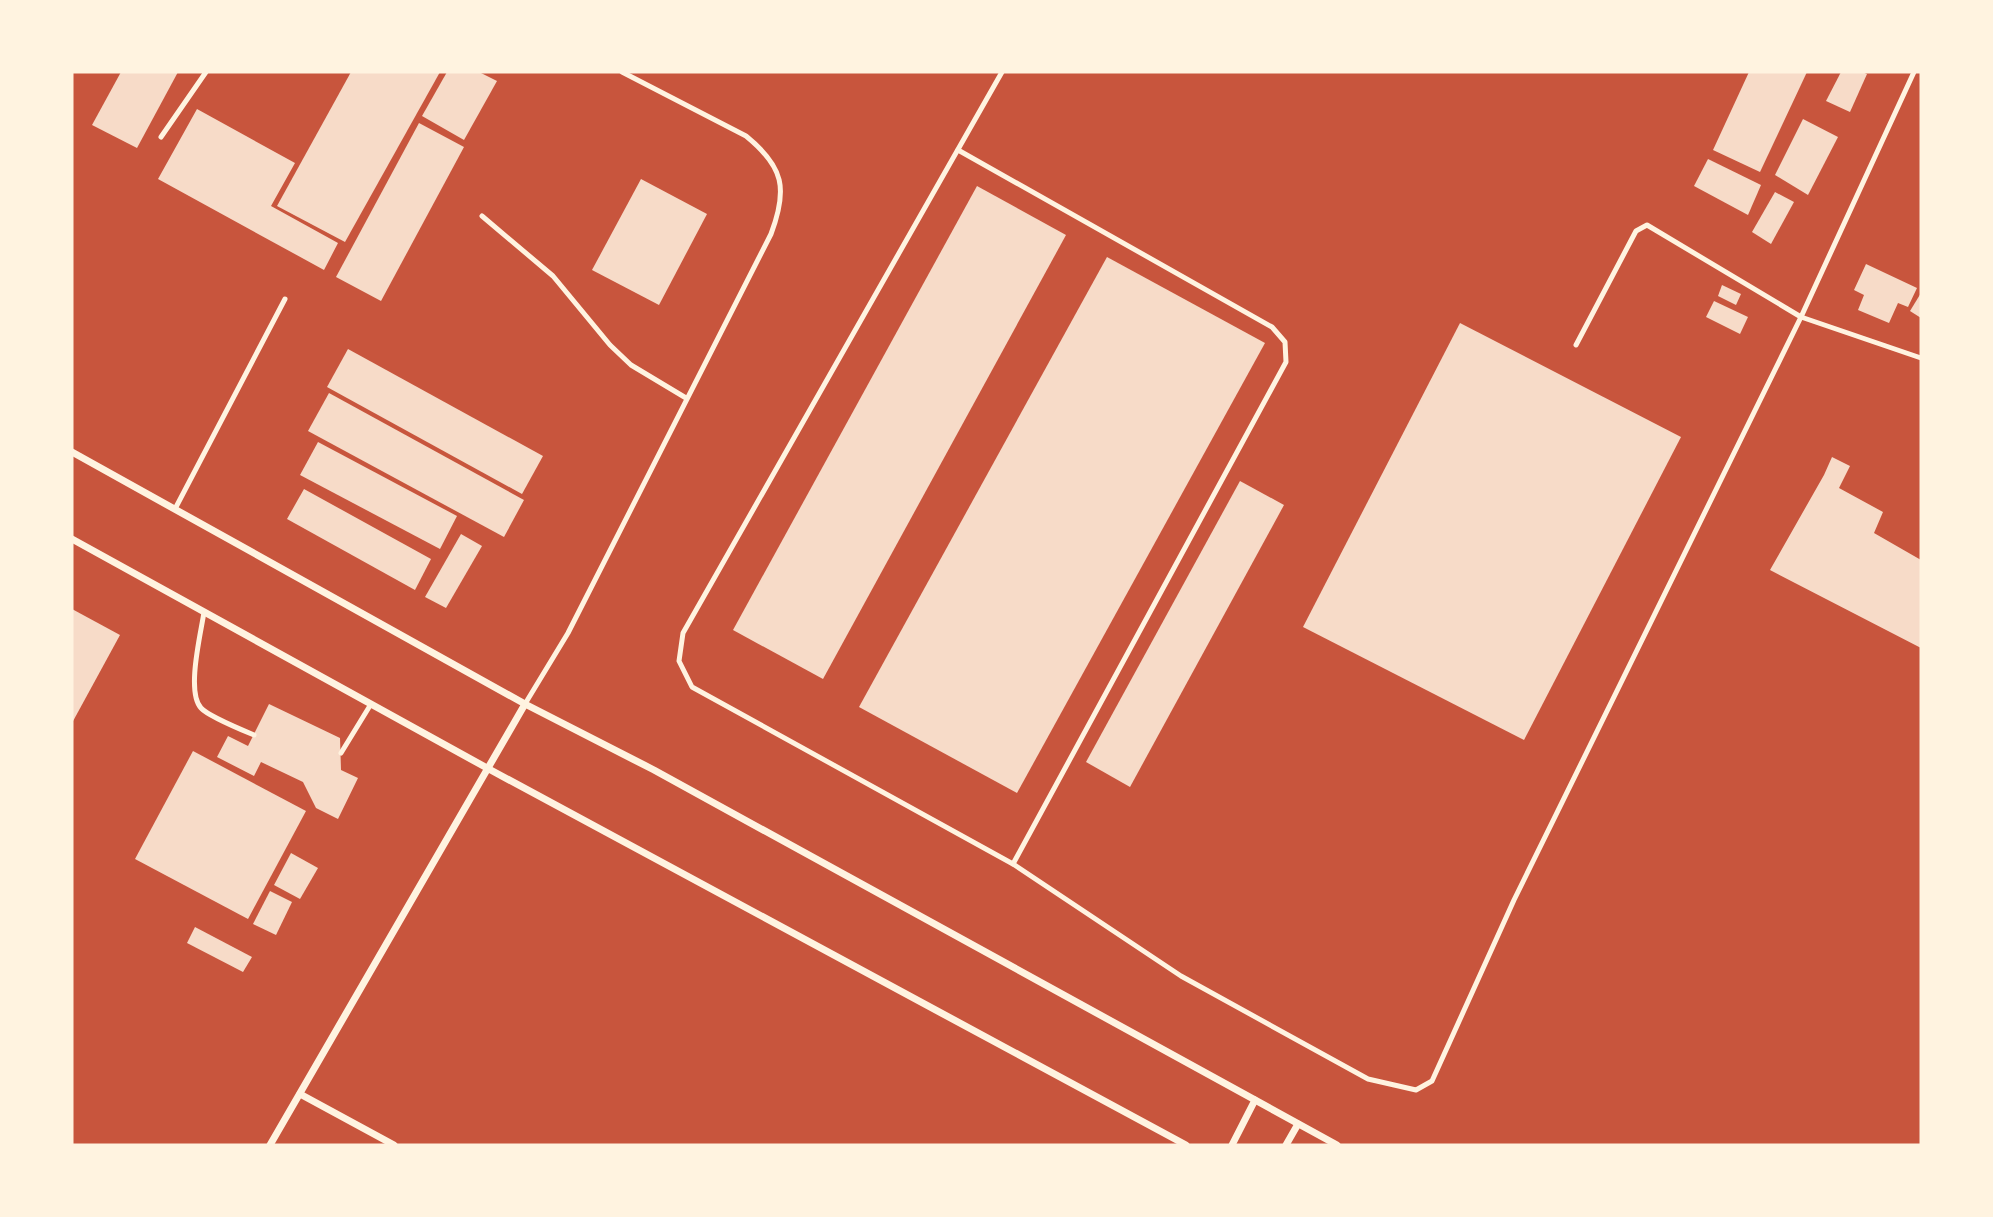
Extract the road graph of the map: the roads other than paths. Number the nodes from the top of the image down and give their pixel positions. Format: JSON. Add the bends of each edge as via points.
{"nodes":[{"id":1,"x":206,"y":72,"type":"edge"},
{"id":2,"x":622,"y":72,"type":"edge"},
{"id":3,"x":1002,"y":72,"type":"edge"},
{"id":4,"x":1914,"y":72,"type":"edge"},
{"id":5,"x":161,"y":137,"type":"dead end"},
{"id":6,"x":958,"y":150,"type":"junction"},
{"id":7,"x":482,"y":216,"type":"dead end"},
{"id":8,"x":285,"y":299,"type":"dead end"},
{"id":9,"x":1801,"y":317,"type":"junction"},
{"id":10,"x":1576,"y":345,"type":"dead end"},
{"id":11,"x":1921,"y":358,"type":"edge"},
{"id":12,"x":686,"y":398,"type":"junction"},
{"id":13,"x":72,"y":452,"type":"edge"},
{"id":14,"x":175,"y":509,"type":"junction"},
{"id":15,"x":72,"y":539,"type":"edge"},
{"id":16,"x":204,"y":612,"type":"junction"},
{"id":17,"x":371,"y":704,"type":"junction"},
{"id":18,"x":525,"y":704,"type":"junction"},
{"id":19,"x":254,"y":736,"type":"dead end"},
{"id":20,"x":341,"y":753,"type":"dead end"},
{"id":21,"x":488,"y":768,"type":"junction"},
{"id":22,"x":1013,"y":864,"type":"junction"},
{"id":23,"x":300,"y":1094,"type":"junction"},
{"id":24,"x":1255,"y":1100,"type":"junction"},
{"id":25,"x":1298,"y":1124,"type":"junction"},
{"id":26,"x":270,"y":1145,"type":"edge"},
{"id":27,"x":394,"y":1145,"type":"edge"},
{"id":28,"x":1186,"y":1145,"type":"edge"},
{"id":29,"x":1232,"y":1145,"type":"edge"},
{"id":30,"x":1286,"y":1145,"type":"edge"},
{"id":31,"x":1337,"y":1145,"type":"edge"}],
"edges":[{"from":1,"to":5,"type":"lane"},
{"from":2,"to":12,"type":"lane","via":[[746,136],[775,167],[781,187],[780,209],[771,234]]},
{"from":3,"to":6,"type":"lane"},
{"from":4,"to":9,"type":"lane"},
{"from":6,"to":22,"type":"lane","via":[[1272,327],[1285,342],[1286,362]]},
{"from":6,"to":22,"type":"lane","via":[[682,633],[679,661],[692,687]]},
{"from":7,"to":12,"type":"lane","via":[[553,276],[631,365]]},
{"from":8,"to":14,"type":"lane"},
{"from":9,"to":10,"type":"lane","via":[[1647,225],[1636,232]]},
{"from":9,"to":11,"type":"lane"},
{"from":9,"to":22,"type":"lane","via":[[1514,900],[1432,1081],[1416,1090],[1368,1079],[1181,976]]},
{"from":12,"to":18,"type":"lane","via":[[568,633]]},
{"from":13,"to":14,"type":"street"},
{"from":14,"to":18,"type":"street"},
{"from":15,"to":16,"type":"street"},
{"from":16,"to":17,"type":"street"},
{"from":16,"to":19,"type":"lane","via":[[195,696],[201,708]]},
{"from":17,"to":20,"type":"lane"},
{"from":17,"to":21,"type":"street"},
{"from":18,"to":21,"type":"street"},
{"from":18,"to":24,"type":"street","via":[[654,769]]},
{"from":21,"to":23,"type":"street"},
{"from":21,"to":28,"type":"street"},
{"from":23,"to":26,"type":"street"},
{"from":23,"to":27,"type":"street"},
{"from":24,"to":25,"type":"street"},
{"from":24,"to":29,"type":"street"},
{"from":25,"to":30,"type":"street"},
{"from":25,"to":31,"type":"street"}]}
